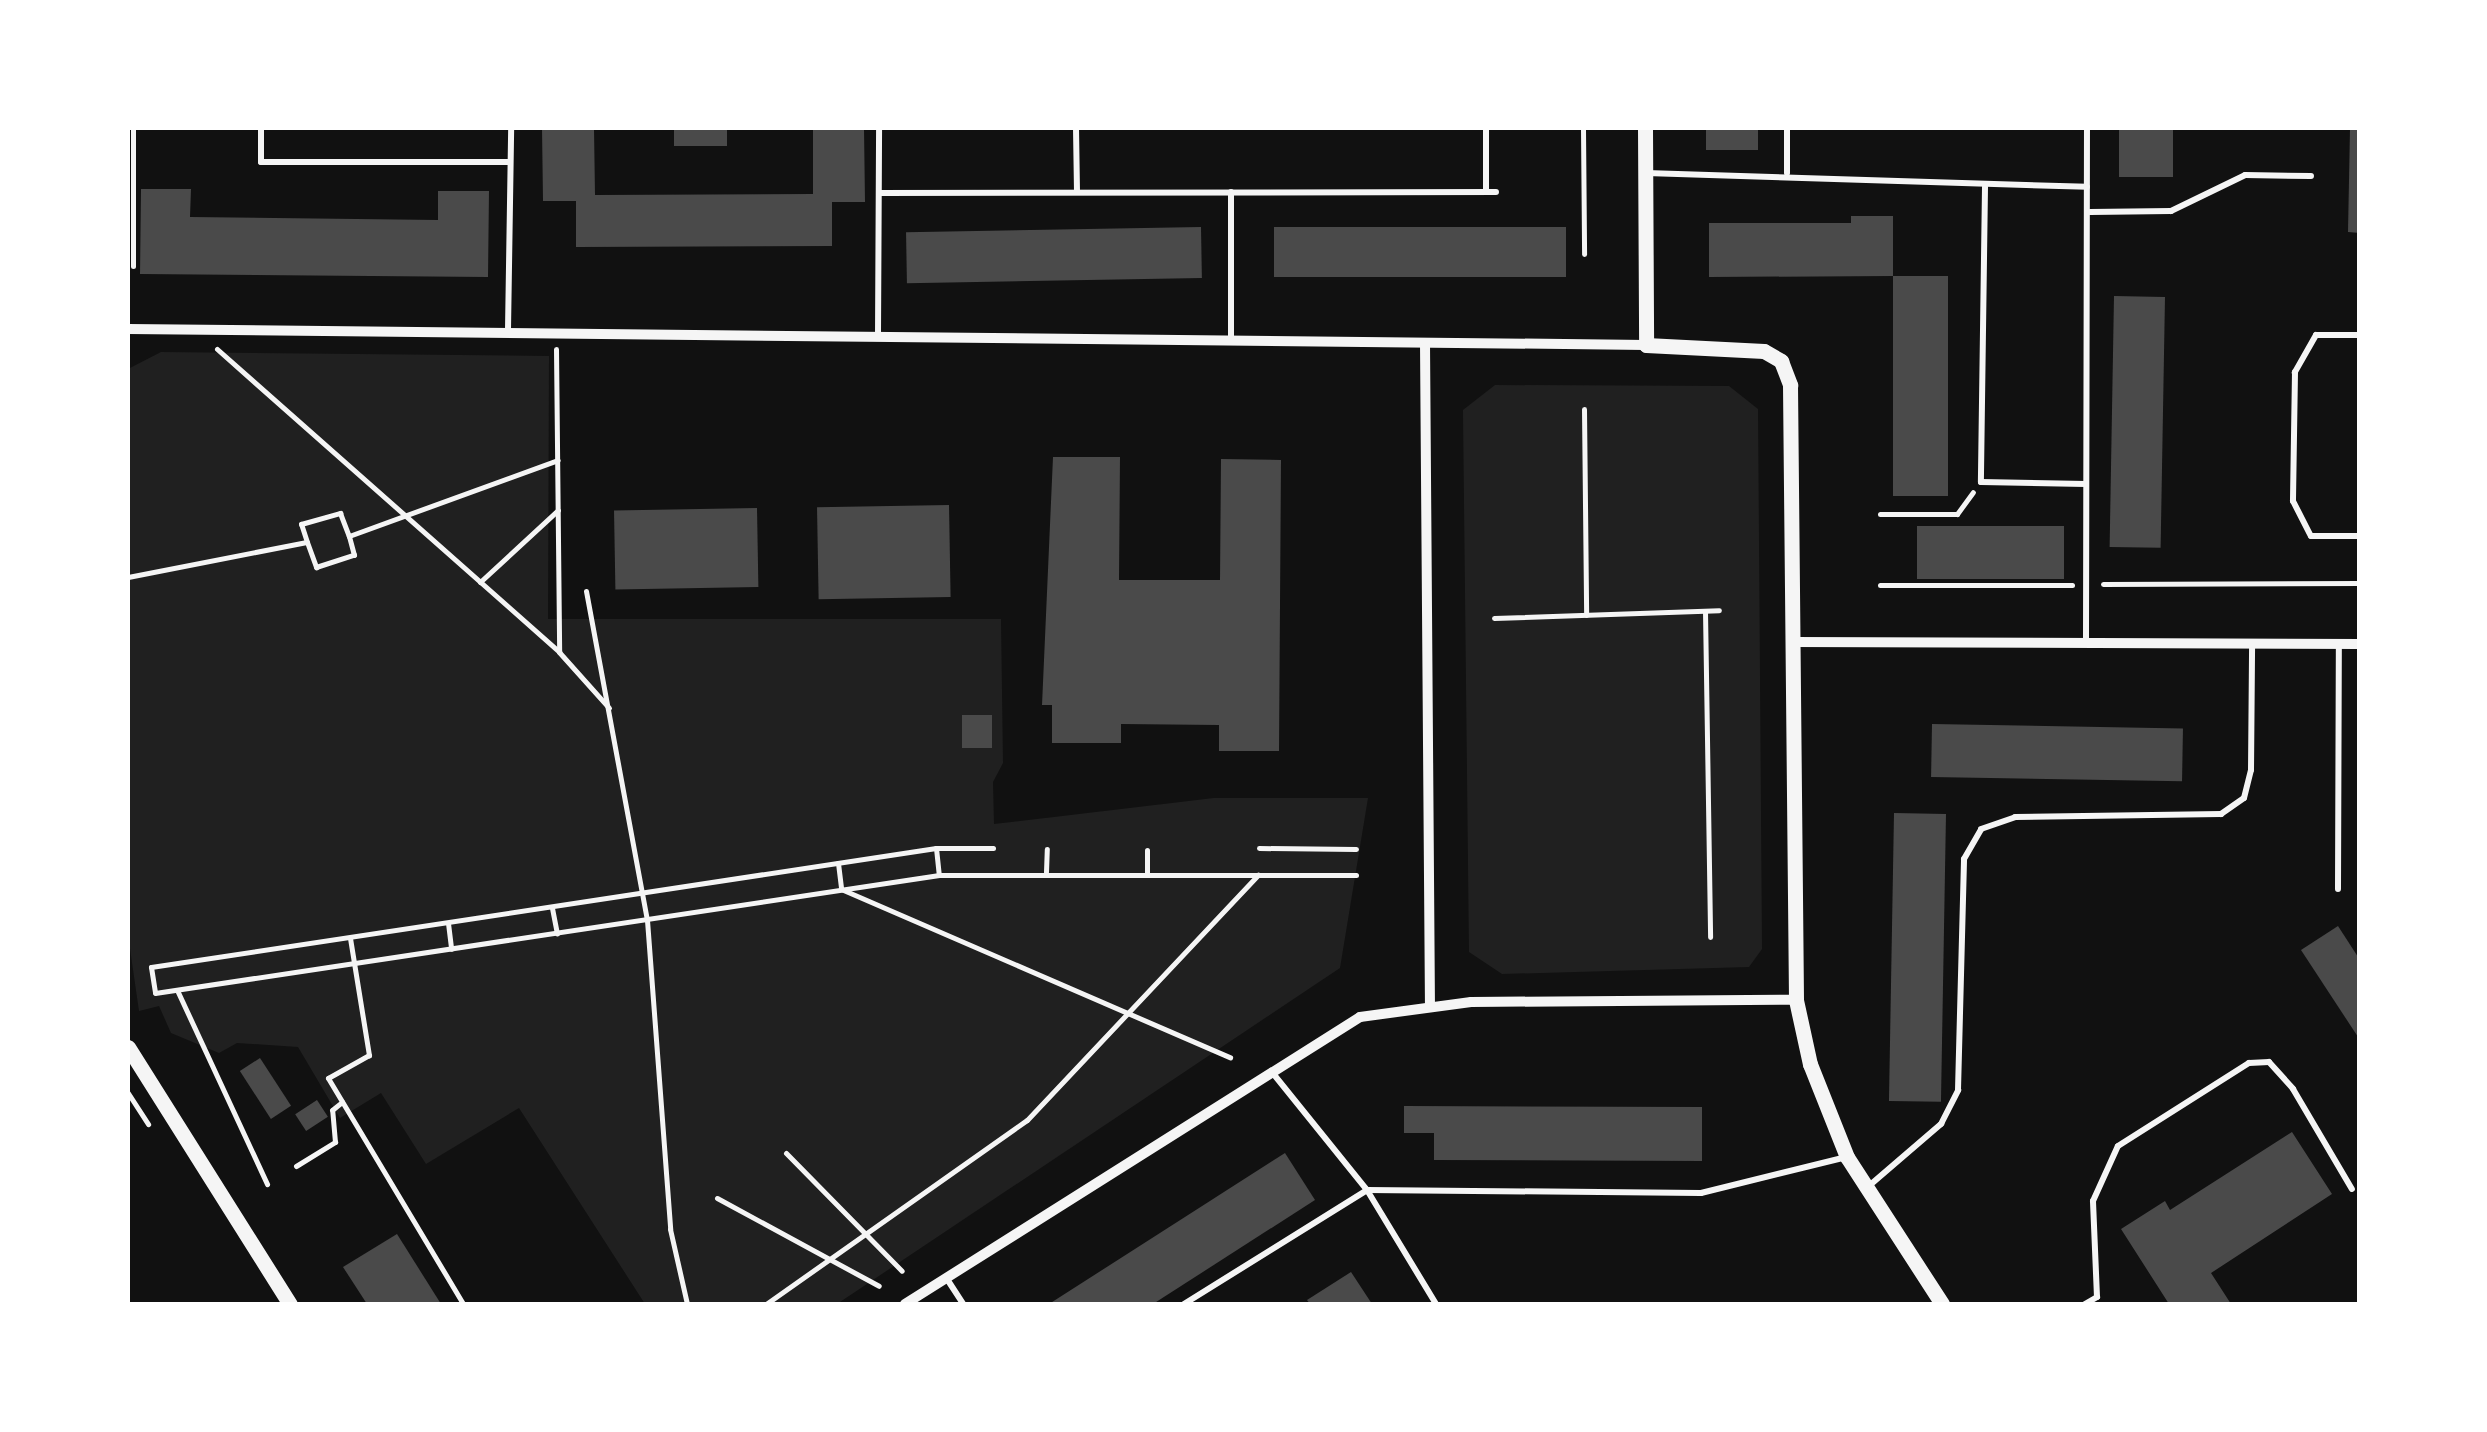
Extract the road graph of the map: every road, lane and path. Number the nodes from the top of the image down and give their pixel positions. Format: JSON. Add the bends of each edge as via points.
{"nodes":[{"id":1,"x":133,"y":128,"type":"edge"},
{"id":2,"x":261,"y":128,"type":"edge"},
{"id":3,"x":511,"y":128,"type":"edge"},
{"id":4,"x":879,"y":128,"type":"edge"},
{"id":5,"x":1076,"y":128,"type":"edge"},
{"id":6,"x":1486,"y":128,"type":"edge"},
{"id":7,"x":1583,"y":128,"type":"edge"},
{"id":8,"x":1646,"y":128,"type":"edge"},
{"id":9,"x":1787,"y":128,"type":"edge"},
{"id":10,"x":2087,"y":128,"type":"edge"},
{"id":11,"x":510,"y":162,"type":"junction"},
{"id":12,"x":1646,"y":174,"type":"junction"},
{"id":13,"x":1787,"y":174,"type":"junction"},
{"id":14,"x":2312,"y":176,"type":"dead end"},
{"id":15,"x":2088,"y":186,"type":"junction"},
{"id":16,"x":1984,"y":187,"type":"junction"},
{"id":17,"x":1077,"y":192,"type":"junction"},
{"id":18,"x":1230,"y":192,"type":"junction"},
{"id":19,"x":1486,"y":192,"type":"junction"},
{"id":20,"x":1496,"y":192,"type":"dead end"},
{"id":21,"x":879,"y":193,"type":"junction"},
{"id":22,"x":2090,"y":212,"type":"junction"},
{"id":23,"x":1584,"y":254,"type":"dead end"},
{"id":24,"x":133,"y":266,"type":"dead end"},
{"id":25,"x":128,"y":329,"type":"edge"},
{"id":26,"x":195,"y":329,"type":"junction"},
{"id":27,"x":508,"y":330,"type":"junction"},
{"id":28,"x":556,"y":331,"type":"junction"},
{"id":29,"x":878,"y":335,"type":"junction"},
{"id":30,"x":2360,"y":335,"type":"edge"},
{"id":31,"x":1230,"y":340,"type":"junction"},
{"id":32,"x":1425,"y":343,"type":"junction"},
{"id":33,"x":1646,"y":346,"type":"junction"},
{"id":34,"x":1584,"y":409,"type":"dead end"},
{"id":35,"x":558,"y":460,"type":"junction"},
{"id":36,"x":1981,"y":482,"type":"junction"},
{"id":37,"x":2086,"y":484,"type":"junction"},
{"id":38,"x":558,"y":510,"type":"junction"},
{"id":39,"x":1880,"y":514,"type":"dead end"},
{"id":40,"x":404,"y":516,"type":"junction"},
{"id":41,"x":349,"y":536,"type":"junction"},
{"id":42,"x":2360,"y":536,"type":"edge"},
{"id":43,"x":307,"y":542,"type":"junction"},
{"id":44,"x":128,"y":576,"type":"edge"},
{"id":45,"x":480,"y":582,"type":"junction"},
{"id":46,"x":2360,"y":583,"type":"edge"},
{"id":47,"x":2088,"y":584,"type":"junction"},
{"id":48,"x":1880,"y":586,"type":"dead end"},
{"id":49,"x":586,"y":591,"type":"dead end"},
{"id":50,"x":1705,"y":610,"type":"junction"},
{"id":51,"x":1719,"y":610,"type":"dead end"},
{"id":52,"x":1586,"y":615,"type":"junction"},
{"id":53,"x":1494,"y":618,"type":"dead end"},
{"id":54,"x":1793,"y":642,"type":"junction"},
{"id":55,"x":2086,"y":642,"type":"junction"},
{"id":56,"x":2252,"y":643,"type":"junction"},
{"id":57,"x":2338,"y":644,"type":"junction"},
{"id":58,"x":2360,"y":644,"type":"edge"},
{"id":59,"x":558,"y":652,"type":"junction"},
{"id":60,"x":612,"y":711,"type":"junction"},
{"id":61,"x":936,"y":848,"type":"junction"},
{"id":62,"x":993,"y":848,"type":"dead end"},
{"id":63,"x":1047,"y":848,"type":"dead end"},
{"id":64,"x":1259,"y":848,"type":"dead end"},
{"id":65,"x":1356,"y":848,"type":"dead end"},
{"id":66,"x":1147,"y":850,"type":"dead end"},
{"id":67,"x":838,"y":863,"type":"junction"},
{"id":68,"x":1046,"y":872,"type":"junction"},
{"id":69,"x":1147,"y":874,"type":"junction"},
{"id":70,"x":939,"y":875,"type":"junction"},
{"id":71,"x":1259,"y":875,"type":"junction"},
{"id":72,"x":1356,"y":875,"type":"dead end"},
{"id":73,"x":842,"y":889,"type":"junction"},
{"id":74,"x":2338,"y":889,"type":"dead end"},
{"id":75,"x":643,"y":896,"type":"junction"},
{"id":76,"x":552,"y":908,"type":"junction"},
{"id":77,"x":647,"y":920,"type":"junction"},
{"id":78,"x":448,"y":923,"type":"junction"},
{"id":79,"x":557,"y":934,"type":"junction"},
{"id":80,"x":1710,"y":937,"type":"dead end"},
{"id":81,"x":350,"y":938,"type":"junction"},
{"id":82,"x":452,"y":950,"type":"junction"},
{"id":83,"x":354,"y":964,"type":"junction"},
{"id":84,"x":177,"y":990,"type":"junction"},
{"id":85,"x":1796,"y":1000,"type":"junction"},
{"id":86,"x":1430,"y":1005,"type":"junction"},
{"id":87,"x":1130,"y":1014,"type":"junction"},
{"id":88,"x":128,"y":1047,"type":"edge"},
{"id":89,"x":1230,"y":1057,"type":"dead end"},
{"id":90,"x":1270,"y":1070,"type":"junction"},
{"id":91,"x":342,"y":1102,"type":"junction"},
{"id":92,"x":786,"y":1153,"type":"dead end"},
{"id":93,"x":1848,"y":1157,"type":"junction"},
{"id":94,"x":296,"y":1166,"type":"dead end"},
{"id":95,"x":267,"y":1184,"type":"dead end"},
{"id":96,"x":1867,"y":1187,"type":"junction"},
{"id":97,"x":2352,"y":1188,"type":"dead end"},
{"id":98,"x":1367,"y":1190,"type":"junction"},
{"id":99,"x":717,"y":1198,"type":"dead end"},
{"id":100,"x":865,"y":1234,"type":"junction"},
{"id":101,"x":830,"y":1259,"type":"junction"},
{"id":102,"x":902,"y":1271,"type":"dead end"},
{"id":103,"x":946,"y":1278,"type":"junction"},
{"id":104,"x":879,"y":1286,"type":"dead end"},
{"id":105,"x":290,"y":1304,"type":"edge"},
{"id":106,"x":463,"y":1304,"type":"edge"},
{"id":107,"x":687,"y":1304,"type":"edge"},
{"id":108,"x":766,"y":1304,"type":"edge"},
{"id":109,"x":905,"y":1304,"type":"edge"},
{"id":110,"x":963,"y":1304,"type":"edge"},
{"id":111,"x":1184,"y":1304,"type":"edge"},
{"id":112,"x":1436,"y":1304,"type":"edge"},
{"id":113,"x":1942,"y":1304,"type":"edge"},
{"id":114,"x":2085,"y":1304,"type":"edge"}],
"edges":[{"from":1,"to":24,"type":"path"},
{"from":2,"to":11,"type":"lane","via":[[260,162]]},
{"from":3,"to":11,"type":"lane"},
{"from":4,"to":21,"type":"lane"},
{"from":5,"to":17,"type":"lane"},
{"from":6,"to":19,"type":"lane"},
{"from":7,"to":23,"type":"path"},
{"from":8,"to":12,"type":"street"},
{"from":9,"to":13,"type":"lane"},
{"from":10,"to":15,"type":"lane"},
{"from":11,"to":27,"type":"lane"},
{"from":12,"to":13,"type":"lane"},
{"from":12,"to":33,"type":"street"},
{"from":13,"to":16,"type":"lane","via":[[1804,183]]},
{"from":14,"to":22,"type":"lane","via":[[2245,175],[2171,211]]},
{"from":15,"to":16,"type":"lane"},
{"from":15,"to":22,"type":"lane"},
{"from":16,"to":36,"type":"lane"},
{"from":17,"to":18,"type":"lane"},
{"from":17,"to":21,"type":"lane"},
{"from":18,"to":19,"type":"lane"},
{"from":18,"to":31,"type":"lane"},
{"from":19,"to":20,"type":"lane"},
{"from":21,"to":29,"type":"lane"},
{"from":22,"to":37,"type":"lane"},
{"from":25,"to":26,"type":"street"},
{"from":26,"to":27,"type":"street"},
{"from":26,"to":40,"type":"path"},
{"from":27,"to":28,"type":"street"},
{"from":28,"to":29,"type":"street"},
{"from":28,"to":35,"type":"path"},
{"from":29,"to":31,"type":"street"},
{"from":30,"to":42,"type":"lane","via":[[2316,335],[2294,372],[2293,502],[2312,536]]},
{"from":31,"to":32,"type":"street"},
{"from":32,"to":33,"type":"street"},
{"from":32,"to":86,"type":"street"},
{"from":33,"to":54,"type":"street","via":[[1764,351],[1781,361],[1790,386]]},
{"from":34,"to":52,"type":"path"},
{"from":35,"to":38,"type":"path"},
{"from":35,"to":40,"type":"path"},
{"from":36,"to":37,"type":"lane"},
{"from":36,"to":39,"type":"path","via":[[1958,514]]},
{"from":37,"to":47,"type":"lane"},
{"from":38,"to":45,"type":"path"},
{"from":38,"to":59,"type":"path"},
{"from":40,"to":41,"type":"path"},
{"from":40,"to":45,"type":"path"},
{"from":41,"to":43,"type":"path","via":[[340,513],[301,524]]},
{"from":41,"to":43,"type":"path","via":[[354,554],[316,568]]},
{"from":43,"to":44,"type":"path"},
{"from":45,"to":59,"type":"path"},
{"from":46,"to":47,"type":"path"},
{"from":47,"to":48,"type":"path"},
{"from":47,"to":55,"type":"lane"},
{"from":49,"to":60,"type":"path"},
{"from":50,"to":51,"type":"path"},
{"from":50,"to":52,"type":"path"},
{"from":50,"to":80,"type":"path"},
{"from":52,"to":53,"type":"path"},
{"from":54,"to":55,"type":"street"},
{"from":54,"to":85,"type":"street"},
{"from":55,"to":56,"type":"street"},
{"from":56,"to":57,"type":"street"},
{"from":56,"to":96,"type":"lane","via":[[2244,798],[2221,814],[2015,818],[1981,829],[1964,858],[1958,1090],[1942,1124]]},
{"from":57,"to":58,"type":"street"},
{"from":57,"to":74,"type":"lane"},
{"from":59,"to":60,"type":"path"},
{"from":60,"to":75,"type":"path"},
{"from":61,"to":62,"type":"path"},
{"from":61,"to":67,"type":"path"},
{"from":61,"to":70,"type":"path"},
{"from":63,"to":68,"type":"path"},
{"from":64,"to":65,"type":"path"},
{"from":66,"to":69,"type":"path"},
{"from":67,"to":73,"type":"path"},
{"from":67,"to":75,"type":"path"},
{"from":68,"to":69,"type":"path"},
{"from":68,"to":70,"type":"path"},
{"from":69,"to":71,"type":"path"},
{"from":70,"to":73,"type":"path"},
{"from":71,"to":72,"type":"path"},
{"from":71,"to":87,"type":"path"},
{"from":73,"to":77,"type":"path"},
{"from":73,"to":87,"type":"path"},
{"from":75,"to":76,"type":"path"},
{"from":75,"to":77,"type":"path"},
{"from":76,"to":78,"type":"path"},
{"from":76,"to":79,"type":"path"},
{"from":77,"to":79,"type":"path"},
{"from":77,"to":107,"type":"path","via":[[670,1228]]},
{"from":78,"to":81,"type":"path"},
{"from":78,"to":82,"type":"path"},
{"from":79,"to":82,"type":"path"},
{"from":81,"to":83,"type":"path"},
{"from":81,"to":84,"type":"path","via":[[151,967],[155,993]]},
{"from":82,"to":83,"type":"path"},
{"from":83,"to":84,"type":"path"},
{"from":83,"to":91,"type":"path","via":[[369,1054],[328,1078]]},
{"from":84,"to":95,"type":"path"},
{"from":85,"to":86,"type":"street"},
{"from":85,"to":93,"type":"street","via":[[1810,1064]]},
{"from":86,"to":90,"type":"street","via":[[1360,1018]]},
{"from":87,"to":89,"type":"path"},
{"from":87,"to":100,"type":"path","via":[[1027,1120]]},
{"from":88,"to":105,"type":"street"},
{"from":90,"to":98,"type":"lane"},
{"from":90,"to":103,"type":"street"},
{"from":91,"to":94,"type":"path","via":[[332,1110],[335,1142]]},
{"from":91,"to":106,"type":"path"},
{"from":92,"to":100,"type":"path"},
{"from":93,"to":96,"type":"street"},
{"from":93,"to":98,"type":"lane","via":[[1701,1193]]},
{"from":96,"to":113,"type":"street"},
{"from":97,"to":114,"type":"lane","via":[[2293,1089],[2269,1062],[2249,1063],[2118,1146],[2094,1200],[2097,1297]]},
{"from":98,"to":111,"type":"lane"},
{"from":98,"to":112,"type":"lane"},
{"from":99,"to":101,"type":"path"},
{"from":100,"to":101,"type":"path"},
{"from":100,"to":102,"type":"path"},
{"from":101,"to":104,"type":"path"},
{"from":101,"to":108,"type":"path"},
{"from":103,"to":109,"type":"street"},
{"from":103,"to":110,"type":"lane"}]}
